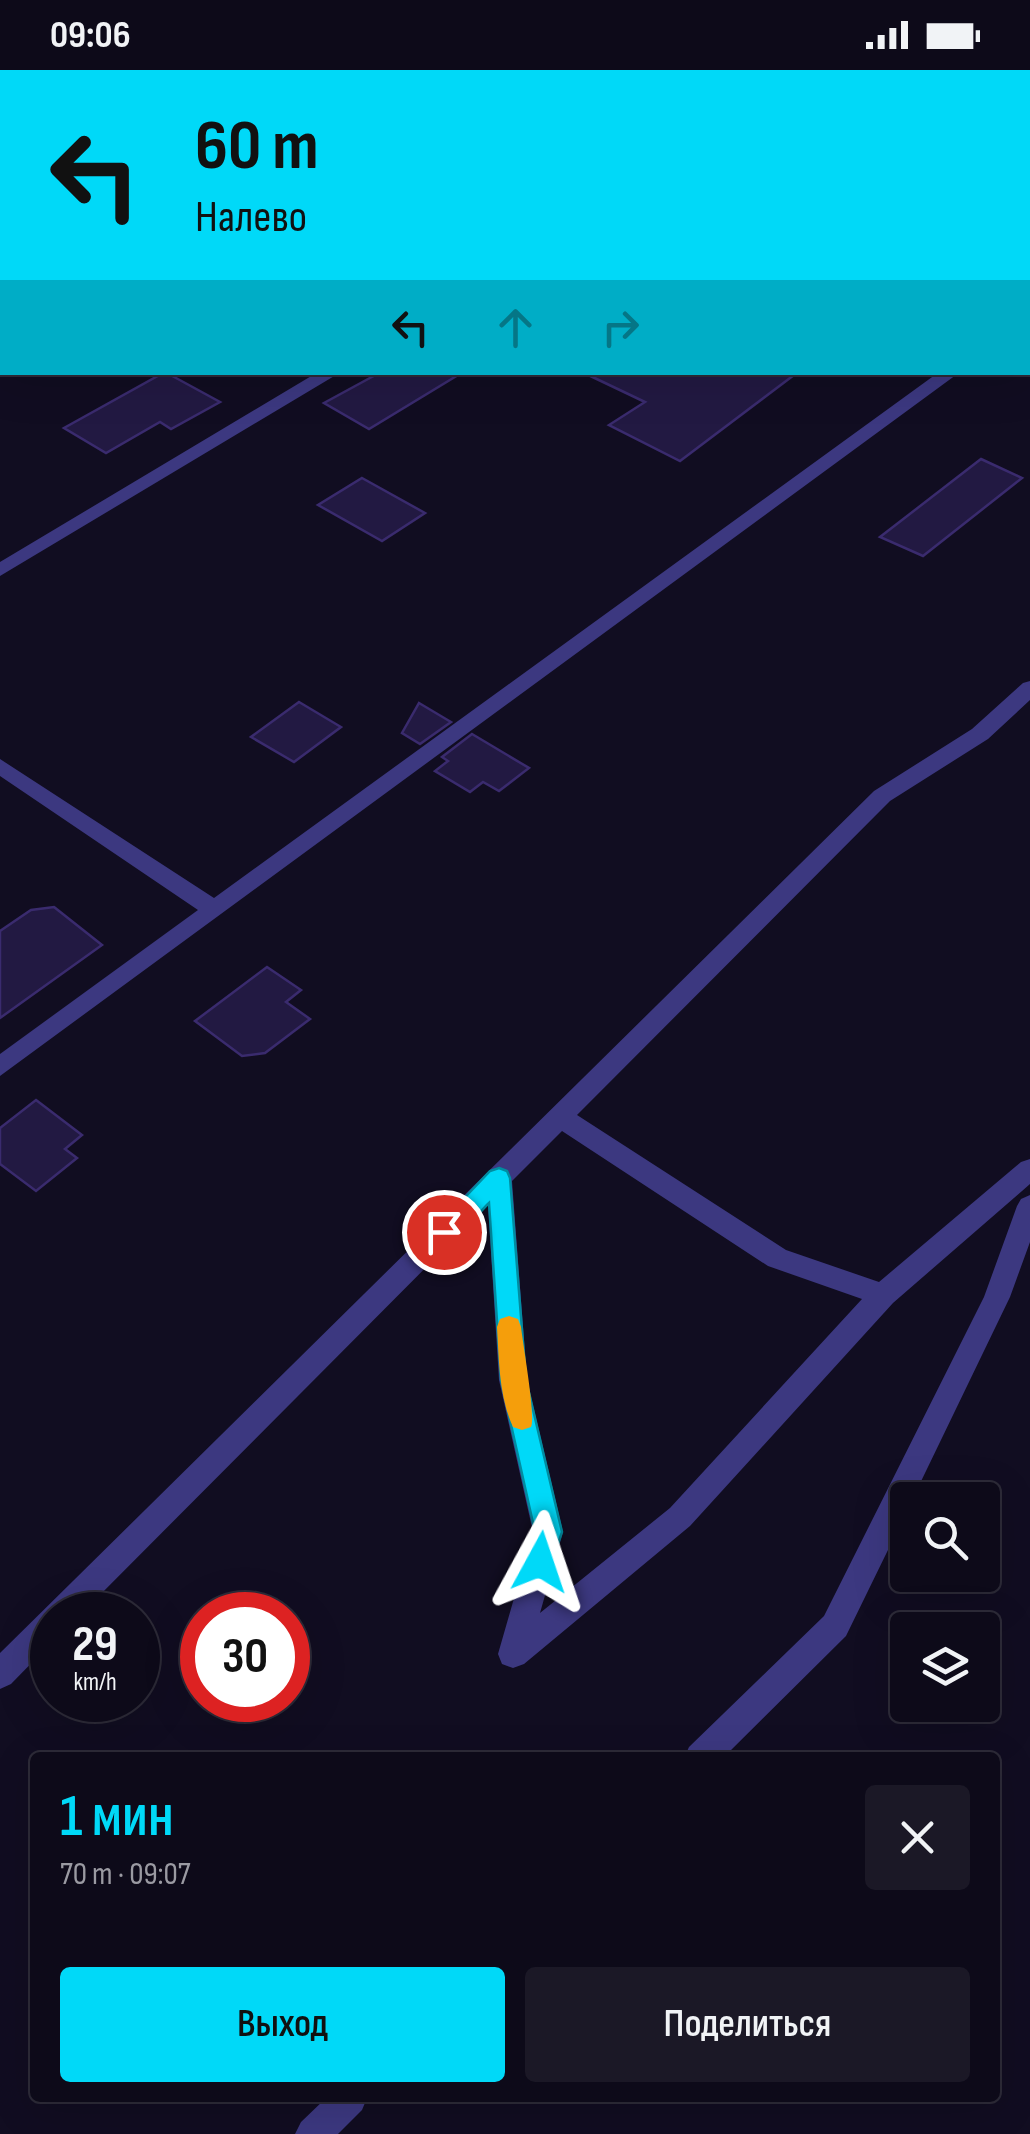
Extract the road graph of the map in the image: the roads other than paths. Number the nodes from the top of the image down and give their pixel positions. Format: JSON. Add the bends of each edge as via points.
{"nodes":[{"id":1,"x":327,"y":375,"type":"edge"},
{"id":2,"x":946,"y":375,"type":"edge"},
{"id":3,"x":0,"y":570,"type":"edge"},
{"id":4,"x":1030,"y":688,"type":"edge"},
{"id":5,"x":0,"y":766,"type":"edge"},
{"id":6,"x":214,"y":909,"type":"junction"},
{"id":7,"x":0,"y":1067,"type":"edge"},
{"id":8,"x":560,"y":1117,"type":"junction"},
{"id":9,"x":1030,"y":1168,"type":"edge"},
{"id":10,"x":499,"y":1178,"type":"junction"},
{"id":11,"x":1030,"y":1206,"type":"edge"},
{"id":12,"x":883,"y":1295,"type":"junction"},
{"id":13,"x":83,"y":1592,"type":"edge"},
{"id":14,"x":30,"y":1644,"type":"edge"},
{"id":15,"x":0,"y":1674,"type":"edge"},
{"id":16,"x":706,"y":1752,"type":"edge"},
{"id":17,"x":346,"y":2102,"type":"edge"},
{"id":18,"x":313,"y":2134,"type":"edge"}],
"edges":[{"from":1,"to":3,"type":"street"},
{"from":2,"to":6,"type":"street"},
{"from":4,"to":8,"type":"street","via":[[980,734],[882,796]]},
{"from":5,"to":6,"type":"street"},
{"from":6,"to":7,"type":"street"},
{"from":8,"to":10,"type":"street"},
{"from":8,"to":12,"type":"street","via":[[777,1258]]},
{"from":9,"to":12,"type":"street"},
{"from":10,"to":12,"type":"street","via":[[513,1380],[548,1532],[513,1654],[680,1517]]},
{"from":10,"to":13,"type":"street"},
{"from":11,"to":16,"type":"street","via":[[997,1297],[835,1626]]},
{"from":14,"to":15,"type":"street"},
{"from":17,"to":18,"type":"street"}]}
